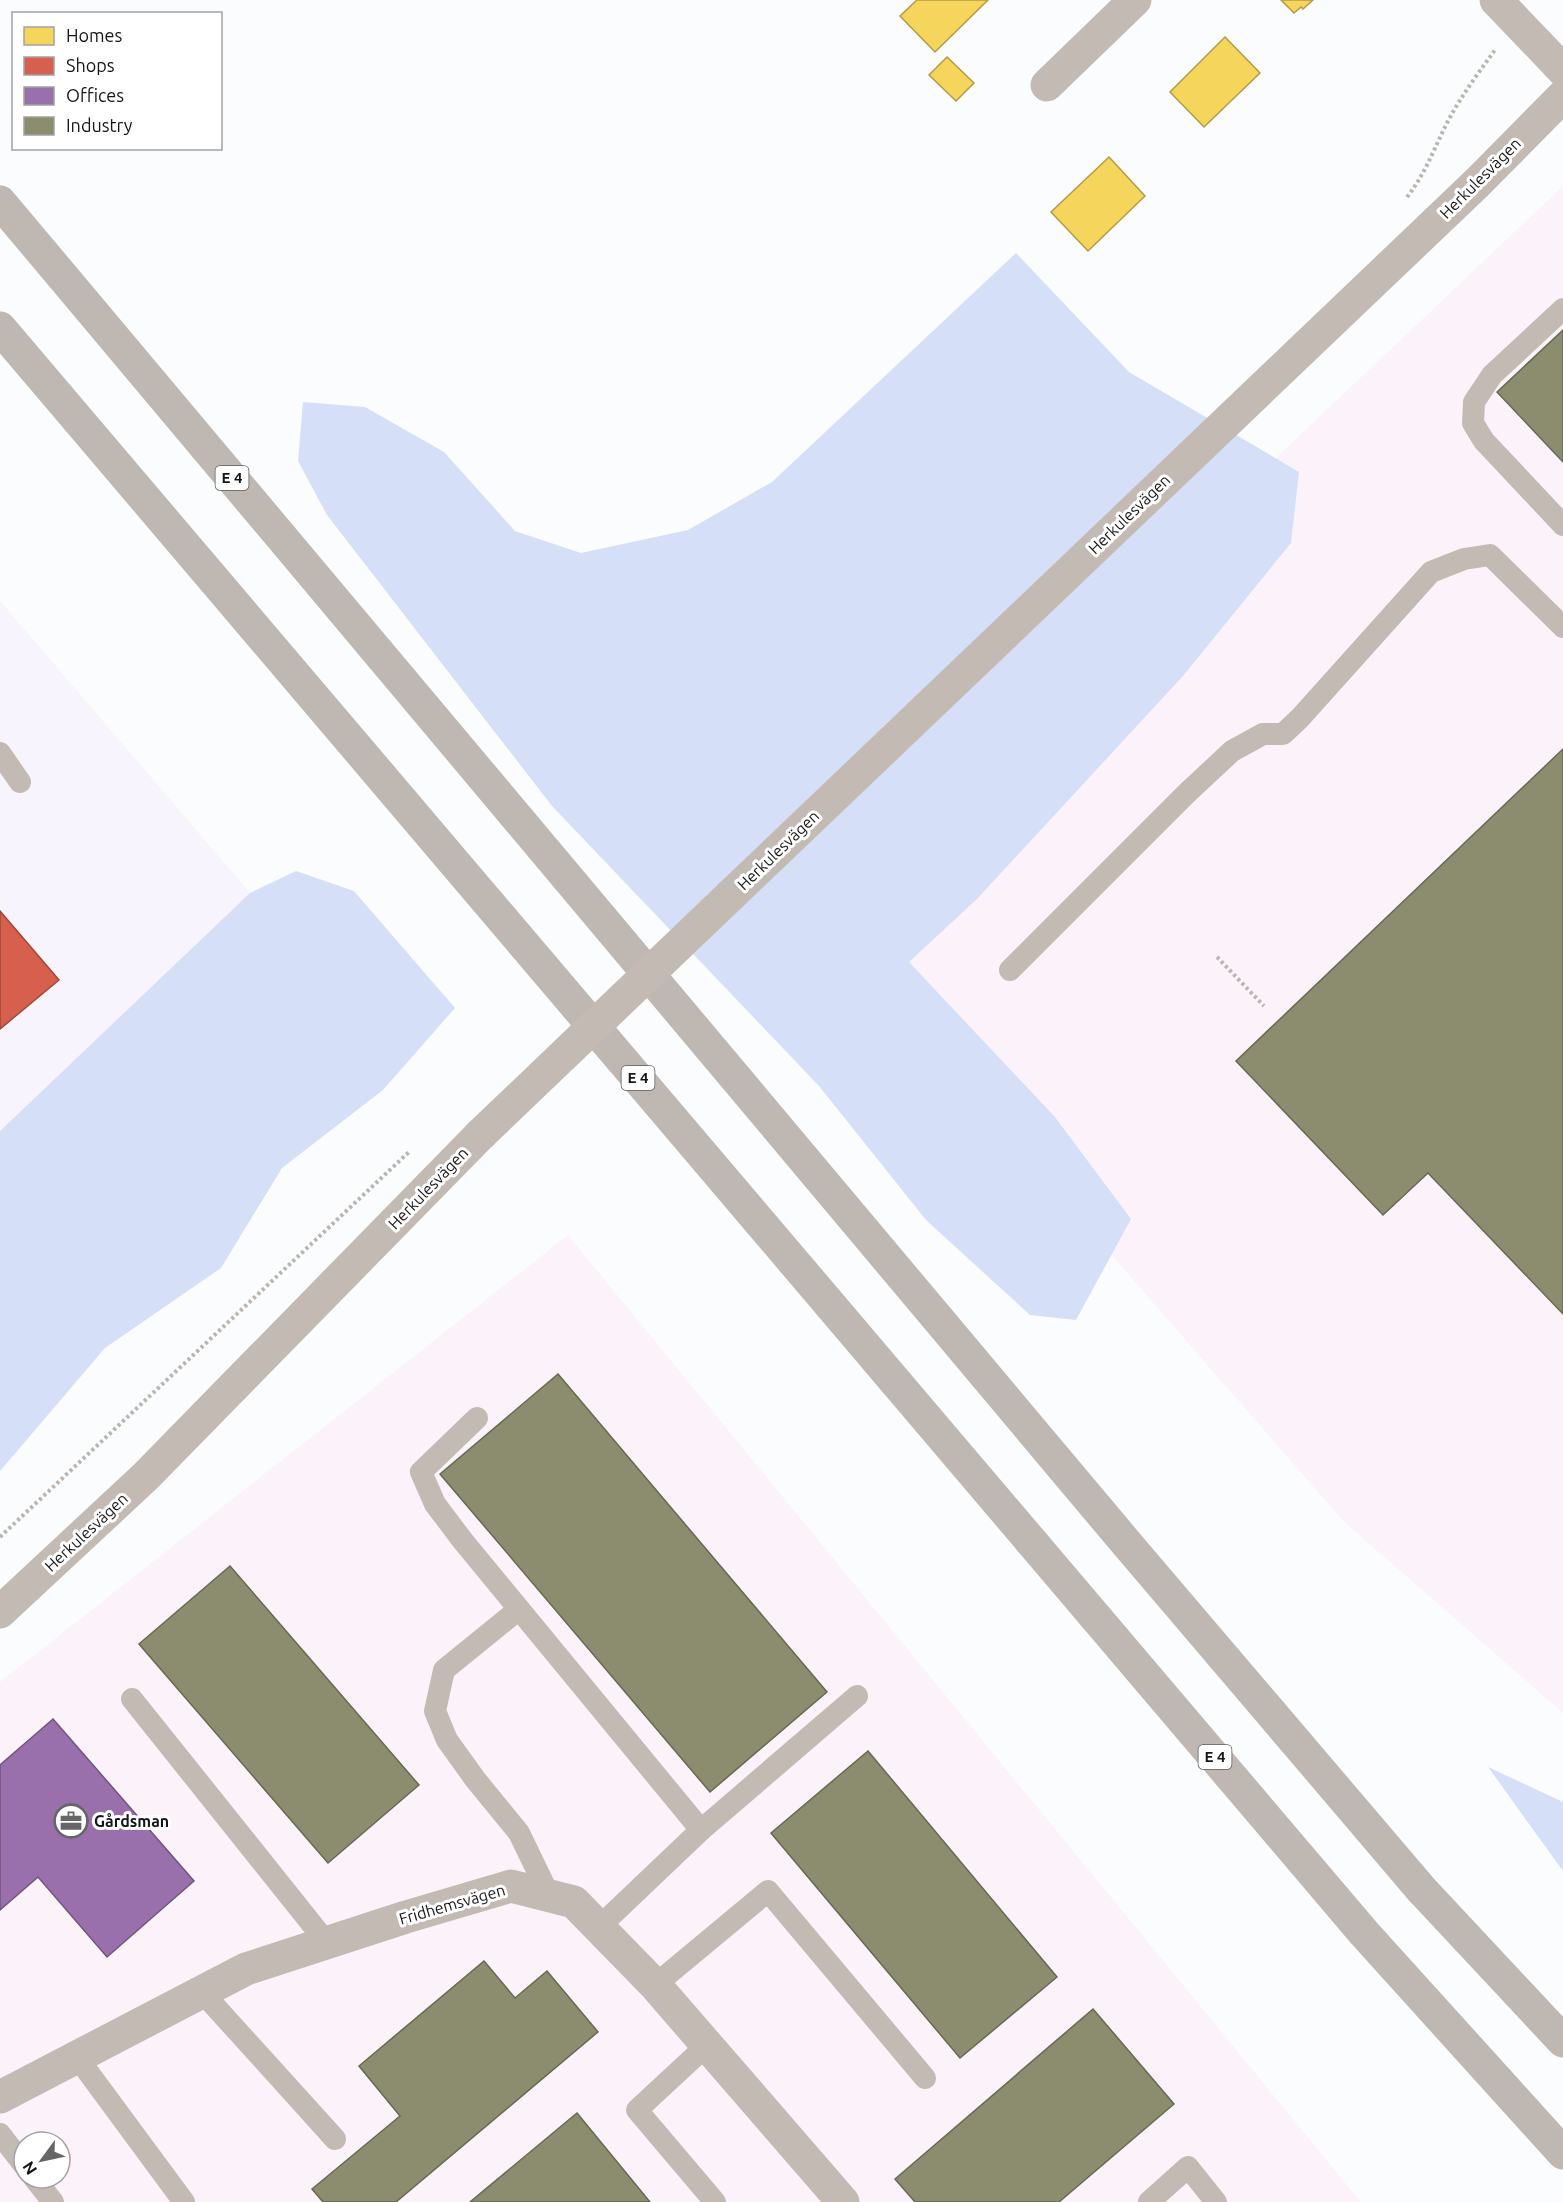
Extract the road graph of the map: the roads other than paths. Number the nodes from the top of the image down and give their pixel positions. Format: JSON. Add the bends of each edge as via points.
{"nodes":[{"id":1,"x":1135,"y":0,"type":"edge"},
{"id":2,"x":1496,"y":0,"type":"edge"},
{"id":3,"x":1563,"y":70,"type":"edge"},
{"id":4,"x":1047,"y":85,"type":"dead end"},
{"id":5,"x":1563,"y":96,"type":"edge"},
{"id":6,"x":0,"y":202,"type":"edge"},
{"id":7,"x":1563,"y":309,"type":"edge"},
{"id":8,"x":0,"y":328,"type":"edge"},
{"id":9,"x":1563,"y":525,"type":"edge"},
{"id":10,"x":1563,"y":627,"type":"edge"},
{"id":11,"x":0,"y":753,"type":"edge"},
{"id":12,"x":20,"y":782,"type":"dead end"},
{"id":13,"x":1010,"y":970,"type":"dead end"},
{"id":14,"x":477,"y":1418,"type":"dead end"},
{"id":15,"x":519,"y":1609,"type":"junction"},
{"id":16,"x":0,"y":1612,"type":"edge"},
{"id":17,"x":857,"y":1696,"type":"dead end"},
{"id":18,"x":132,"y":1699,"type":"dead end"},
{"id":19,"x":701,"y":1830,"type":"junction"},
{"id":20,"x":549,"y":1895,"type":"junction"},
{"id":21,"x":599,"y":1927,"type":"junction"},
{"id":22,"x":327,"y":1943,"type":"junction"},
{"id":23,"x":655,"y":1985,"type":"junction"},
{"id":24,"x":202,"y":1992,"type":"junction"},
{"id":25,"x":1563,"y":2041,"type":"edge"},
{"id":26,"x":707,"y":2045,"type":"junction"},
{"id":27,"x":77,"y":2057,"type":"junction"},
{"id":28,"x":925,"y":2078,"type":"dead end"},
{"id":29,"x":0,"y":2097,"type":"edge"},
{"id":30,"x":0,"y":2134,"type":"edge"},
{"id":31,"x":335,"y":2139,"type":"dead end"},
{"id":32,"x":12,"y":2150,"type":"edge"},
{"id":33,"x":1563,"y":2153,"type":"edge"},
{"id":34,"x":44,"y":2190,"type":"edge"},
{"id":35,"x":53,"y":2202,"type":"edge"},
{"id":36,"x":184,"y":2202,"type":"edge"},
{"id":37,"x":715,"y":2202,"type":"edge"},
{"id":38,"x":843,"y":2202,"type":"edge"},
{"id":39,"x":1149,"y":2202,"type":"edge"},
{"id":40,"x":1216,"y":2202,"type":"edge"}],
"edges":[{"from":1,"to":4,"type":"street"},
{"from":2,"to":3,"type":"street"},
{"from":5,"to":16,"type":"street","name":"Herkulesvägen","bridge":true,"via":[[1477,183],[480,1135],[146,1476]]},
{"from":6,"to":25,"type":"highway","number":"E 4","via":[[1122,1538],[1421,1889]]},
{"from":7,"to":9,"type":"lane","via":[[1492,375],[1474,402],[1473,423],[1484,441]]},
{"from":8,"to":33,"type":"highway","number":"E 4","via":[[1364,1933]]},
{"from":10,"to":13,"type":"lane","via":[[1490,555],[1464,559],[1431,572],[1300,718],[1283,734],[1263,734],[1232,751]]},
{"from":11,"to":12,"type":"lane"},
{"from":14,"to":15,"type":"lane","via":[[422,1472],[435,1504]]},
{"from":15,"to":19,"type":"lane"},
{"from":15,"to":20,"type":"lane","via":[[444,1670],[435,1712],[447,1740],[519,1833]]},
{"from":17,"to":19,"type":"lane"},
{"from":18,"to":22,"type":"lane"},
{"from":19,"to":21,"type":"lane"},
{"from":20,"to":21,"type":"street","name":"Fridhemsvägen","via":[[574,1902]]},
{"from":20,"to":22,"type":"street","name":"Fridhemsvägen","via":[[511,1886]]},
{"from":21,"to":23,"type":"street","name":"Fridhemsvägen"},
{"from":22,"to":24,"type":"street","name":"Fridhemsvägen","via":[[246,1969]]},
{"from":23,"to":26,"type":"street","name":"Fridhemsvägen"},
{"from":23,"to":28,"type":"lane","via":[[768,1891]]},
{"from":24,"to":27,"type":"street","name":"Fridhemsvägen"},
{"from":24,"to":31,"type":"lane"},
{"from":26,"to":37,"type":"lane","via":[[637,2110]]},
{"from":26,"to":38,"type":"street","name":"Fridhemsvägen"},
{"from":27,"to":29,"type":"street","name":"Fridhemsvägen"},
{"from":27,"to":36,"type":"lane"},
{"from":30,"to":32,"type":"lane"},
{"from":34,"to":35,"type":"lane"},
{"from":39,"to":40,"type":"lane","via":[[1188,2167]]}]}
